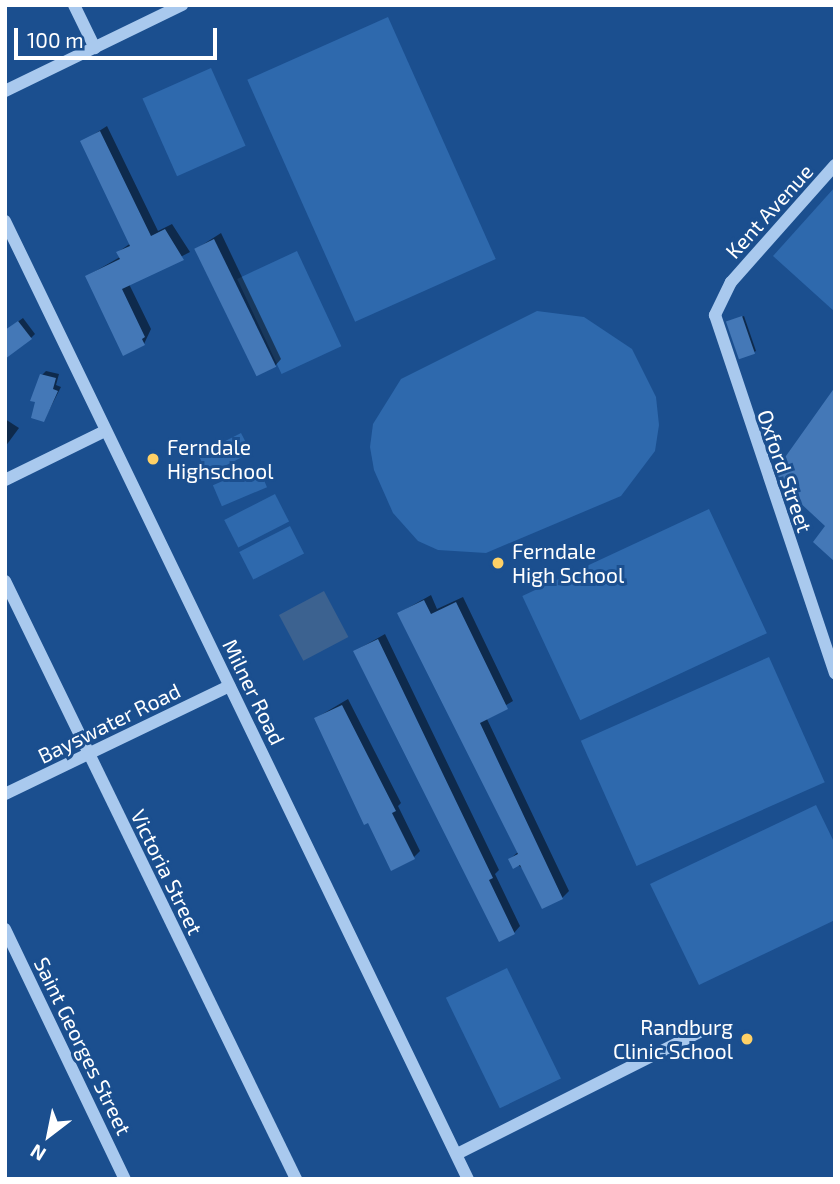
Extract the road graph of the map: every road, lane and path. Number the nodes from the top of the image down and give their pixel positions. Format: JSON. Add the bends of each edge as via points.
{"nodes":[{"id":1,"x":74,"y":5,"type":"edge"},
{"id":2,"x":182,"y":5,"type":"edge"},
{"id":3,"x":94,"y":48,"type":"junction"},
{"id":4,"x":5,"y":90,"type":"edge"},
{"id":5,"x":835,"y":165,"type":"edge"},
{"id":6,"x":5,"y":221,"type":"edge"},
{"id":7,"x":731,"y":282,"type":"joint"},
{"id":8,"x":105,"y":431,"type":"junction"},
{"id":9,"x":5,"y":480,"type":"edge"},
{"id":10,"x":5,"y":581,"type":"edge"},
{"id":11,"x":835,"y":673,"type":"edge"},
{"id":12,"x":229,"y":686,"type":"junction"},
{"id":13,"x":88,"y":754,"type":"junction"},
{"id":14,"x":5,"y":794,"type":"edge"},
{"id":15,"x":5,"y":929,"type":"edge"},
{"id":16,"x":698,"y":1033,"type":"dead end"},
{"id":17,"x":457,"y":1154,"type":"junction"},
{"id":18,"x":125,"y":1179,"type":"edge"},
{"id":19,"x":296,"y":1179,"type":"edge"},
{"id":20,"x":468,"y":1179,"type":"edge"}],
"edges":[{"from":1,"to":3,"type":"street"},
{"from":2,"to":3,"type":"street"},
{"from":3,"to":4,"type":"street"},
{"from":5,"to":7,"type":"street","name":"Kent Avenue"},
{"from":6,"to":8,"type":"street","name":"Milner Road"},
{"from":7,"to":11,"type":"street","name":"Oxford Street","via":[[715,315],[722,342]]},
{"from":8,"to":9,"type":"street"},
{"from":8,"to":12,"type":"street","name":"Milner Road"},
{"from":10,"to":13,"type":"street","name":"Victoria Street"},
{"from":12,"to":13,"type":"street","name":"Bayswater Road"},
{"from":12,"to":17,"type":"street","name":"Milner Road"},
{"from":13,"to":14,"type":"street","name":"Bayswater Road"},
{"from":13,"to":19,"type":"street","name":"Victoria Street"},
{"from":15,"to":18,"type":"street","name":"Saint Georges Street"},
{"from":16,"to":17,"type":"street"},
{"from":17,"to":20,"type":"street","name":"Milner Road"}]}
